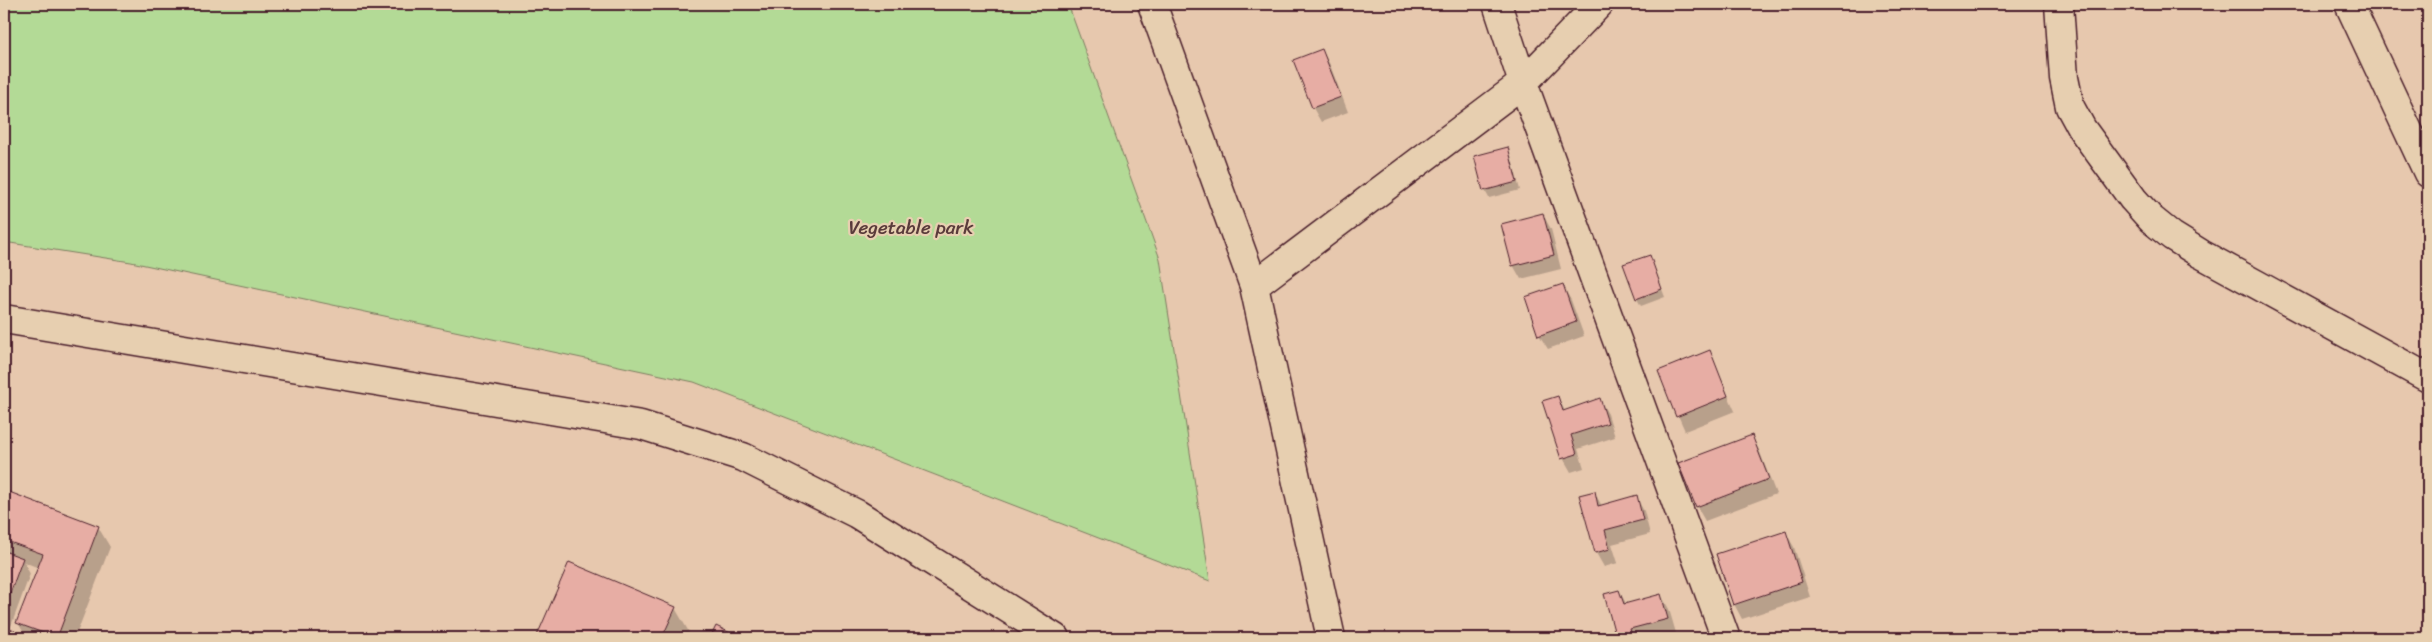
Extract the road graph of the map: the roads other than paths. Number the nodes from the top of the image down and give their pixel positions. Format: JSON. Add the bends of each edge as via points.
{"nodes":[{"id":1,"x":1152,"y":4,"type":"edge"},
{"id":2,"x":1497,"y":4,"type":"edge"},
{"id":3,"x":1600,"y":4,"type":"edge"},
{"id":4,"x":2059,"y":4,"type":"edge"},
{"id":5,"x":2349,"y":4,"type":"edge"},
{"id":6,"x":1523,"y":83,"type":"junction"},
{"id":7,"x":2428,"y":173,"type":"edge"},
{"id":8,"x":1254,"y":286,"type":"junction"},
{"id":9,"x":4,"y":319,"type":"edge"},
{"id":10,"x":2428,"y":378,"type":"edge"},
{"id":11,"x":1055,"y":638,"type":"edge"},
{"id":12,"x":1331,"y":638,"type":"edge"},
{"id":13,"x":1723,"y":638,"type":"edge"}],
"edges":[{"from":1,"to":8,"type":"street"},
{"from":2,"to":6,"type":"street"},
{"from":3,"to":6,"type":"street"},
{"from":4,"to":10,"type":"street","via":[[2064,78],[2070,107],[2082,129],[2151,219],[2201,254]]},
{"from":5,"to":7,"type":"street"},
{"from":6,"to":8,"type":"street"},
{"from":6,"to":13,"type":"street","via":[[1722,626]]},
{"from":8,"to":12,"type":"street"},
{"from":9,"to":11,"type":"street","via":[[641,425],[743,457],[857,514]]}]}
